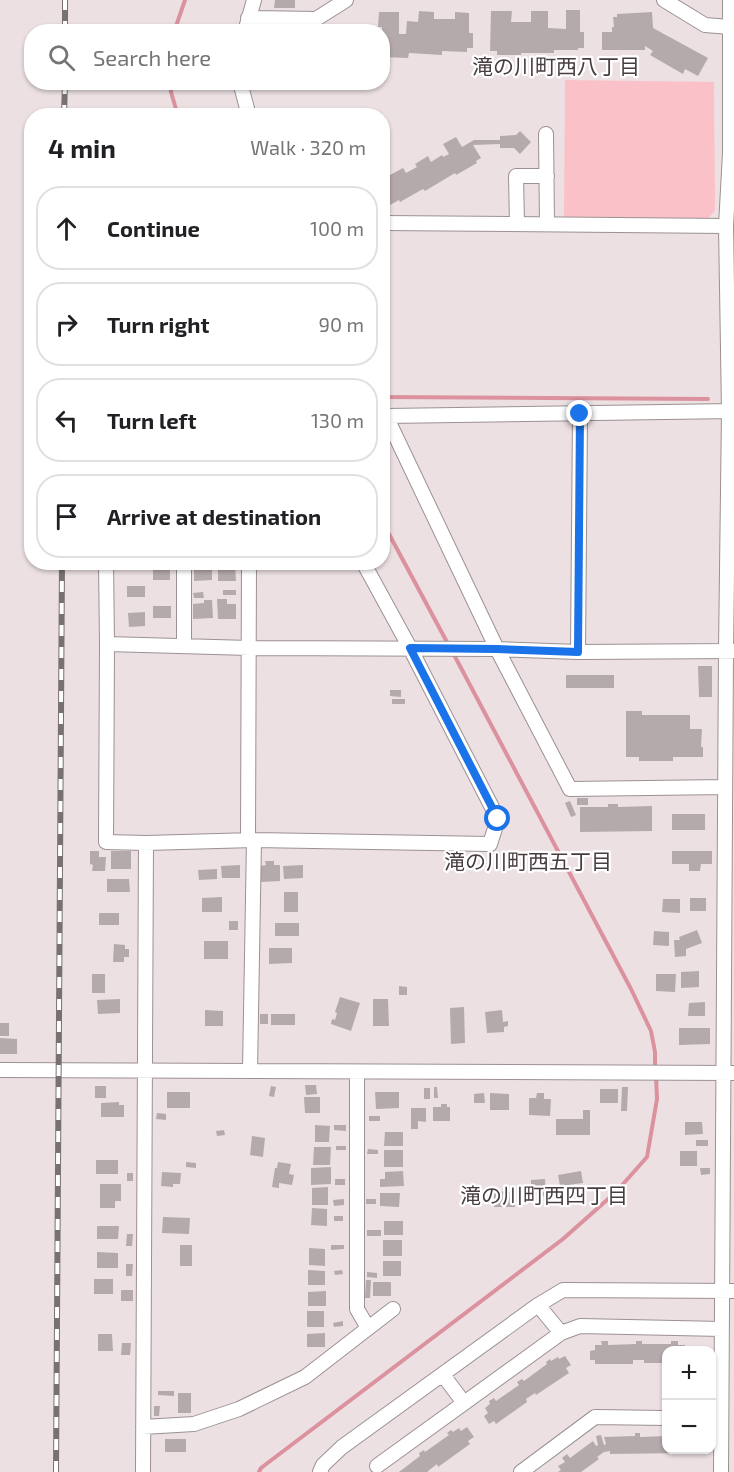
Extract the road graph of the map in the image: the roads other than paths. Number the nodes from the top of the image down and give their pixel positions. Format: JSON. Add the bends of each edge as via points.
{"nodes":[{"id":1,"x":254,"y":0,"type":"edge"},
{"id":2,"x":346,"y":0,"type":"edge"},
{"id":3,"x":664,"y":0,"type":"edge"},
{"id":4,"x":730,"y":0,"type":"edge"},
{"id":5,"x":246,"y":24,"type":"edge"},
{"id":6,"x":258,"y":24,"type":"edge"},
{"id":7,"x":730,"y":27,"type":"junction"},
{"id":8,"x":242,"y":90,"type":"edge"},
{"id":9,"x":247,"y":108,"type":"edge"},
{"id":10,"x":546,"y":134,"type":"dead end"},
{"id":11,"x":732,"y":153,"type":"edge"},
{"id":12,"x":547,"y":176,"type":"junction"},
{"id":13,"x":390,"y":223,"type":"edge"},
{"id":14,"x":517,"y":224,"type":"junction"},
{"id":15,"x":547,"y":224,"type":"junction"},
{"id":16,"x":726,"y":226,"type":"junction"},
{"id":17,"x":732,"y":411,"type":"edge"},
{"id":18,"x":580,"y":414,"type":"junction"},
{"id":19,"x":390,"y":416,"type":"edge"},
{"id":20,"x":390,"y":424,"type":"edge"},
{"id":21,"x":731,"y":499,"type":"edge"},
{"id":22,"x":106,"y":570,"type":"edge"},
{"id":23,"x":184,"y":570,"type":"edge"},
{"id":24,"x":249,"y":570,"type":"edge"},
{"id":25,"x":367,"y":570,"type":"edge"},
{"id":26,"x":107,"y":644,"type":"junction"},
{"id":27,"x":184,"y":646,"type":"junction"},
{"id":28,"x":250,"y":648,"type":"junction"},
{"id":29,"x":410,"y":648,"type":"junction"},
{"id":30,"x":497,"y":649,"type":"junction"},
{"id":31,"x":730,"y":651,"type":"edge"},
{"id":32,"x":578,"y":652,"type":"junction"},
{"id":33,"x":728,"y":785,"type":"edge"},
{"id":34,"x":251,"y":840,"type":"junction"},
{"id":35,"x":147,"y":843,"type":"junction"},
{"id":36,"x":0,"y":1070,"type":"edge"},
{"id":37,"x":145,"y":1071,"type":"junction"},
{"id":38,"x":250,"y":1071,"type":"junction"},
{"id":39,"x":357,"y":1072,"type":"junction"},
{"id":40,"x":729,"y":1073,"type":"edge"},
{"id":41,"x":728,"y":1291,"type":"edge"},
{"id":42,"x":538,"y":1305,"type":"junction"},
{"id":43,"x":393,"y":1309,"type":"dead end"},
{"id":44,"x":368,"y":1328,"type":"junction"},
{"id":45,"x":722,"y":1329,"type":"junction"},
{"id":46,"x":561,"y":1333,"type":"junction"},
{"id":47,"x":443,"y":1375,"type":"junction"},
{"id":48,"x":464,"y":1403,"type":"junction"},
{"id":49,"x":662,"y":1418,"type":"edge"},
{"id":50,"x":716,"y":1418,"type":"edge"},
{"id":51,"x":143,"y":1427,"type":"junction"},
{"id":52,"x":377,"y":1466,"type":"dead end"},
{"id":53,"x":143,"y":1472,"type":"edge"},
{"id":54,"x":320,"y":1472,"type":"edge"},
{"id":55,"x":521,"y":1472,"type":"edge"},
{"id":56,"x":721,"y":1472,"type":"edge"}],
"edges":[{"from":1,"to":5,"type":"street"},
{"from":2,"to":6,"type":"street","via":[[316,19]]},
{"from":3,"to":7,"type":"street","via":[[705,25]]},
{"from":4,"to":7,"type":"street"},
{"from":7,"to":11,"type":"street"},
{"from":8,"to":9,"type":"street"},
{"from":10,"to":12,"type":"street"},
{"from":11,"to":16,"type":"street"},
{"from":12,"to":14,"type":"street","via":[[516,176]]},
{"from":12,"to":15,"type":"street"},
{"from":13,"to":14,"type":"street"},
{"from":14,"to":15,"type":"street"},
{"from":15,"to":16,"type":"street"},
{"from":16,"to":17,"type":"street"},
{"from":17,"to":18,"type":"street"},
{"from":17,"to":21,"type":"street"},
{"from":18,"to":19,"type":"street"},
{"from":18,"to":32,"type":"street"},
{"from":20,"to":30,"type":"street"},
{"from":21,"to":31,"type":"street"},
{"from":22,"to":26,"type":"street"},
{"from":23,"to":27,"type":"street"},
{"from":24,"to":28,"type":"street"},
{"from":25,"to":29,"type":"street"},
{"from":26,"to":27,"type":"street"},
{"from":26,"to":35,"type":"street","via":[[106,842]]},
{"from":27,"to":28,"type":"street"},
{"from":28,"to":29,"type":"street"},
{"from":28,"to":34,"type":"street"},
{"from":29,"to":30,"type":"street"},
{"from":29,"to":34,"type":"street","via":[[498,819],[490,844]]},
{"from":30,"to":32,"type":"street"},
{"from":30,"to":33,"type":"street","via":[[570,789]]},
{"from":31,"to":32,"type":"street"},
{"from":31,"to":33,"type":"street"},
{"from":33,"to":40,"type":"street"},
{"from":34,"to":35,"type":"street"},
{"from":34,"to":38,"type":"street"},
{"from":35,"to":37,"type":"street"},
{"from":36,"to":37,"type":"street"},
{"from":37,"to":38,"type":"street"},
{"from":37,"to":51,"type":"street"},
{"from":38,"to":39,"type":"street"},
{"from":39,"to":40,"type":"street"},
{"from":39,"to":44,"type":"street","via":[[357,1309]]},
{"from":40,"to":41,"type":"street"},
{"from":41,"to":42,"type":"street","via":[[563,1290]]},
{"from":41,"to":45,"type":"street"},
{"from":42,"to":46,"type":"street"},
{"from":42,"to":47,"type":"street"},
{"from":43,"to":44,"type":"street"},
{"from":44,"to":51,"type":"street","via":[[305,1377],[239,1409],[194,1424]]},
{"from":45,"to":46,"type":"street","via":[[580,1326]]},
{"from":45,"to":50,"type":"street"},
{"from":46,"to":48,"type":"street"},
{"from":47,"to":48,"type":"street"},
{"from":47,"to":54,"type":"street","via":[[342,1447]]},
{"from":48,"to":52,"type":"street"},
{"from":49,"to":55,"type":"street","via":[[595,1417]]},
{"from":50,"to":56,"type":"street"},
{"from":51,"to":53,"type":"street"}]}
